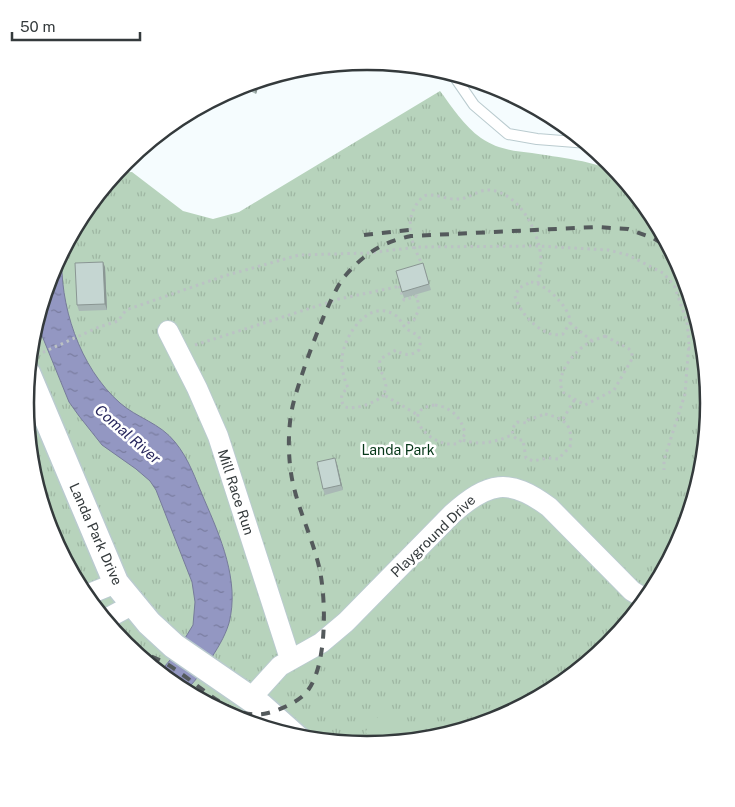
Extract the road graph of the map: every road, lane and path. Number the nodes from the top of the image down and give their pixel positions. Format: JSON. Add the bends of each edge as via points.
{"nodes":[{"id":1,"x":458,"y":82,"type":"edge"},
{"id":2,"x":575,"y":142,"type":"edge"},
{"id":3,"x":539,"y":246,"type":"junction"},
{"id":4,"x":414,"y":248,"type":"junction"},
{"id":5,"x":424,"y":270,"type":"edge"},
{"id":6,"x":538,"y":283,"type":"junction"},
{"id":7,"x":570,"y":323,"type":"junction"},
{"id":8,"x":404,"y":326,"type":"junction"},
{"id":9,"x":168,"y":331,"type":"dead end"},
{"id":10,"x":592,"y":341,"type":"junction"},
{"id":11,"x":688,"y":348,"type":"junction"},
{"id":12,"x":696,"y":349,"type":"edge"},
{"id":13,"x":178,"y":351,"type":"junction"},
{"id":14,"x":37,"y":362,"type":"edge"},
{"id":15,"x":36,"y":371,"type":"edge"},
{"id":16,"x":384,"y":395,"type":"junction"},
{"id":17,"x":575,"y":400,"type":"junction"},
{"id":18,"x":418,"y":415,"type":"junction"},
{"id":19,"x":563,"y":419,"type":"junction"},
{"id":20,"x":512,"y":435,"type":"junction"},
{"id":21,"x":463,"y":440,"type":"junction"},
{"id":22,"x":664,"y":470,"type":"dead end"},
{"id":23,"x":116,"y":583,"type":"junction"},
{"id":24,"x":93,"y":593,"type":"edge"},
{"id":25,"x":640,"y":595,"type":"edge"},
{"id":26,"x":132,"y":605,"type":"junction"},
{"id":27,"x":111,"y":616,"type":"edge"},
{"id":28,"x":290,"y":659,"type":"junction"},
{"id":29,"x":251,"y":698,"type":"junction"},
{"id":30,"x":284,"y":727,"type":"edge"}],
"edges":[{"from":1,"to":2,"type":"lane","via":[[474,105],[508,134]]},
{"from":3,"to":4,"type":"path"},
{"from":3,"to":4,"type":"path","via":[[522,209],[503,194],[485,190],[464,199],[426,195],[420,199],[410,218]]},
{"from":3,"to":6,"type":"path"},
{"from":3,"to":11,"type":"path","via":[[608,250],[628,255],[663,274],[680,298],[687,322]]},
{"from":4,"to":5,"type":"path"},
{"from":4,"to":14,"type":"path","via":[[299,255],[224,276],[126,310],[118,321],[99,327]]},
{"from":6,"to":7,"type":"path","via":[[569,312]]},
{"from":6,"to":7,"type":"path","via":[[526,283],[519,288],[516,296],[519,307],[543,331],[553,336],[563,334]]},
{"from":7,"to":10,"type":"path"},
{"from":8,"to":13,"type":"path","via":[[414,320],[418,303],[417,296],[404,300],[400,286],[339,299]]},
{"from":8,"to":16,"type":"path","via":[[418,335],[420,346],[412,354],[396,350],[380,359],[379,371],[386,386]]},
{"from":8,"to":16,"type":"path","via":[[389,312],[370,313],[352,331],[343,350],[342,370],[348,388],[341,396],[345,407],[373,403]]},
{"from":9,"to":13,"type":"street","name":"Mill Race Run"},
{"from":10,"to":17,"type":"path","via":[[580,349],[562,374],[561,390]]},
{"from":10,"to":17,"type":"path","via":[[606,336],[629,349],[632,359],[614,390],[585,405]]},
{"from":11,"to":12,"type":"path"},
{"from":11,"to":22,"type":"path","via":[[685,394],[664,460]]},
{"from":13,"to":28,"type":"street","name":"Mill Race Run","via":[[218,436]]},
{"from":15,"to":23,"type":"street","name":"Landa Park Drive"},
{"from":16,"to":18,"type":"path"},
{"from":17,"to":19,"type":"path"},
{"from":18,"to":21,"type":"path","via":[[418,423],[433,439],[447,445],[459,444]]},
{"from":18,"to":21,"type":"path","via":[[424,407],[443,406],[460,420],[465,434]]},
{"from":19,"to":20,"type":"path","via":[[545,414],[527,423],[517,422],[513,425]]},
{"from":19,"to":20,"type":"path","via":[[568,424],[570,447],[558,459],[529,460],[524,454],[523,440]]},
{"from":20,"to":21,"type":"path","via":[[480,444]]},
{"from":23,"to":24,"type":"street"},
{"from":23,"to":26,"type":"street","name":"Landa Park Drive"},
{"from":25,"to":28,"type":"street","name":"Playground Drive","via":[[537,498],[512,489],[487,489],[452,514],[346,622],[321,643]]},
{"from":26,"to":27,"type":"street"},
{"from":26,"to":29,"type":"street","name":"Landa Park Drive","via":[[174,646]]},
{"from":28,"to":29,"type":"street","name":"Playground Drive"},
{"from":29,"to":30,"type":"street","name":"Landa Park Drive"}]}
